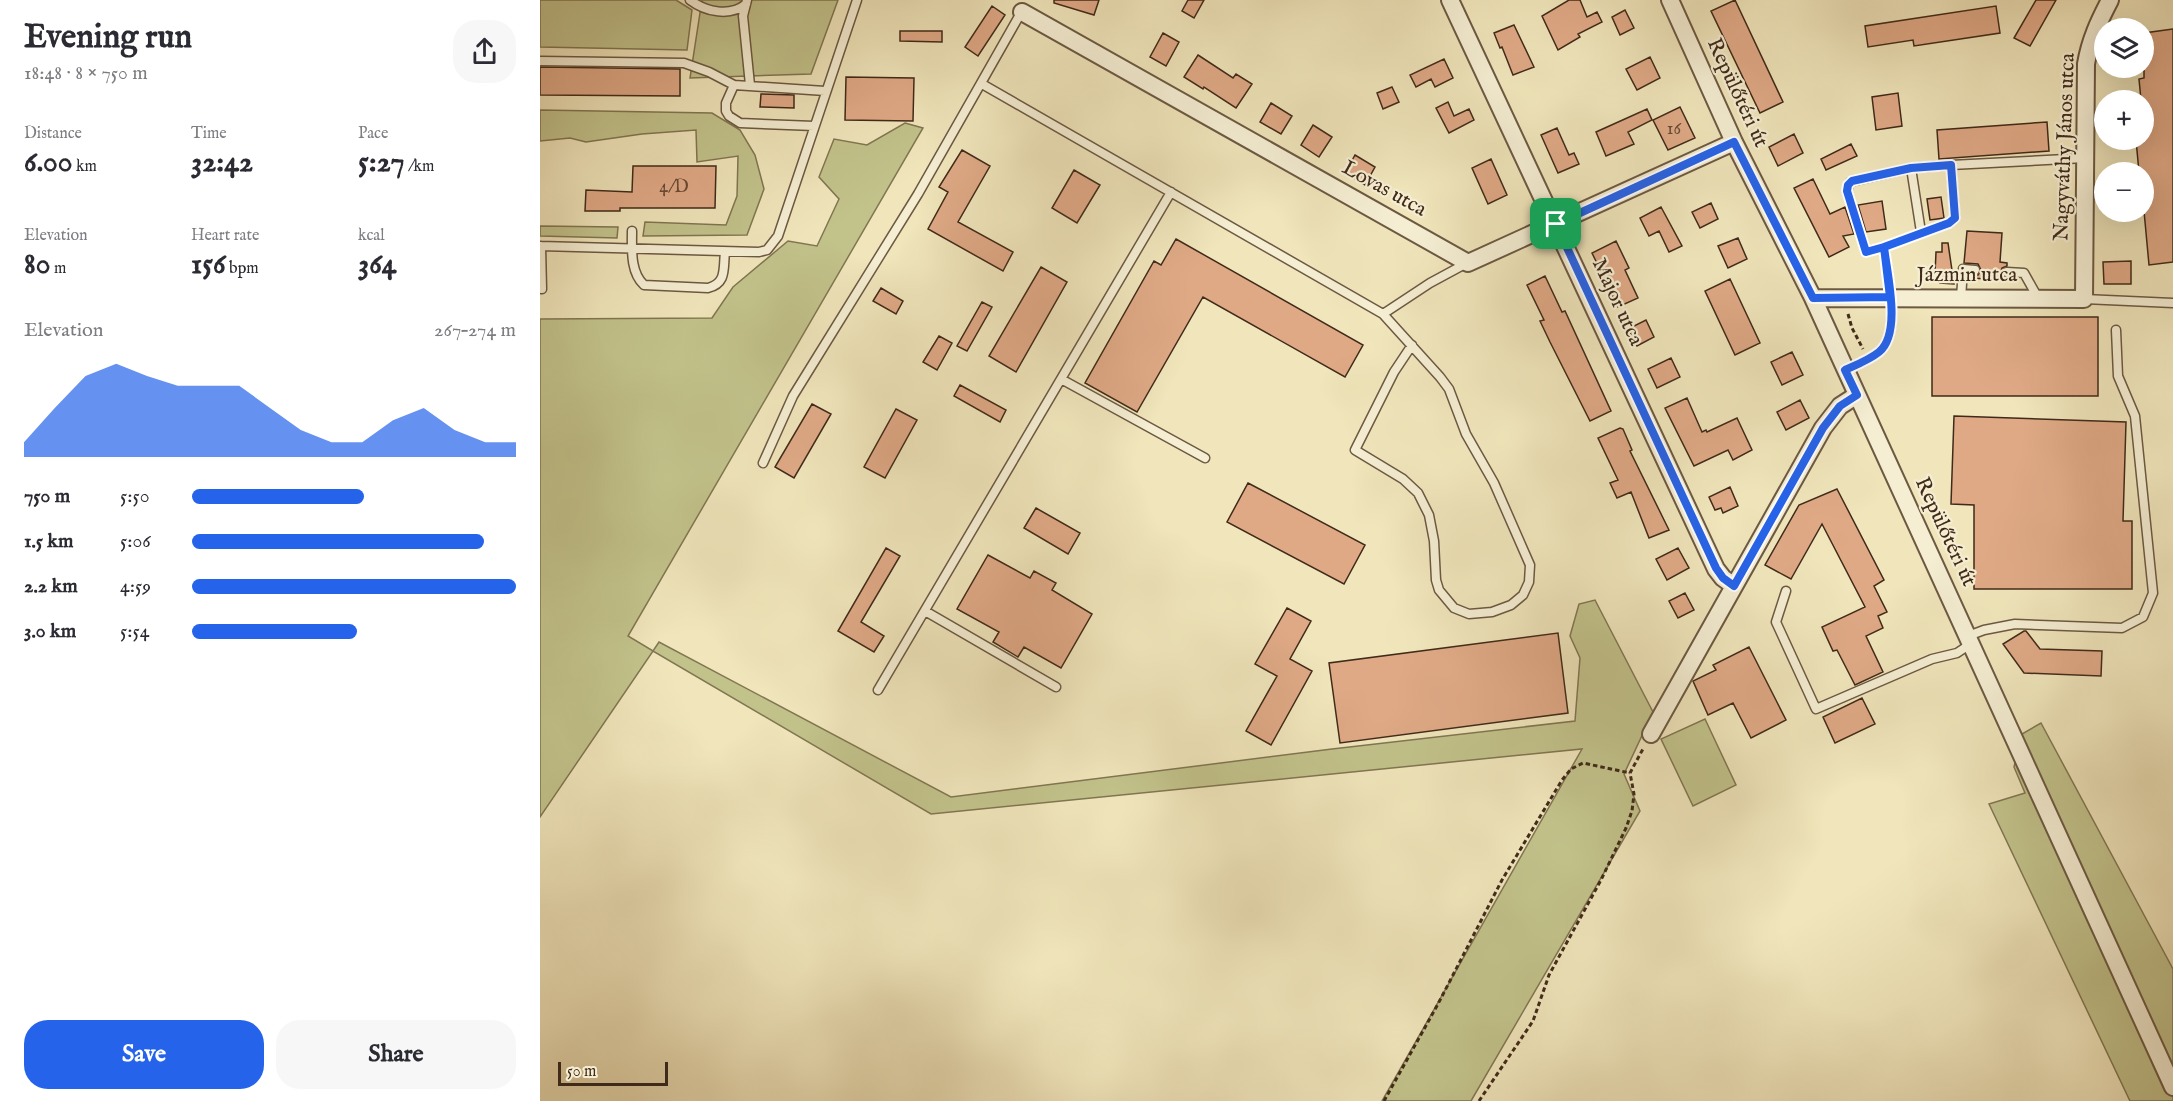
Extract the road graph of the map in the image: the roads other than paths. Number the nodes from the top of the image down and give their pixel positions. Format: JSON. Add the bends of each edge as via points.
{"nodes":[{"id":1,"x":690,"y":0,"type":"edge"},
{"id":2,"x":857,"y":0,"type":"edge"},
{"id":3,"x":1450,"y":0,"type":"edge"},
{"id":4,"x":1670,"y":0,"type":"edge"},
{"id":5,"x":2110,"y":0,"type":"edge"},
{"id":6,"x":747,"y":2,"type":"edge"},
{"id":7,"x":1023,"y":10,"type":"edge"},
{"id":8,"x":540,"y":61,"type":"edge"},
{"id":9,"x":982,"y":84,"type":"junction"},
{"id":10,"x":734,"y":85,"type":"junction"},
{"id":11,"x":750,"y":85,"type":"junction"},
{"id":12,"x":825,"y":91,"type":"junction"},
{"id":13,"x":814,"y":126,"type":"junction"},
{"id":14,"x":1734,"y":142,"type":"junction"},
{"id":15,"x":2085,"y":158,"type":"junction"},
{"id":16,"x":1951,"y":165,"type":"junction"},
{"id":17,"x":1911,"y":168,"type":"junction"},
{"id":18,"x":1171,"y":192,"type":"junction"},
{"id":19,"x":1556,"y":224,"type":"junction"},
{"id":20,"x":632,"y":231,"type":"dead end"},
{"id":21,"x":1921,"y":232,"type":"junction"},
{"id":22,"x":540,"y":246,"type":"edge"},
{"id":23,"x":1884,"y":247,"type":"junction"},
{"id":24,"x":632,"y":249,"type":"junction"},
{"id":25,"x":725,"y":252,"type":"junction"},
{"id":26,"x":1468,"y":263,"type":"junction"},
{"id":27,"x":1975,"y":270,"type":"dead end"},
{"id":28,"x":2007,"y":272,"type":"dead end"},
{"id":29,"x":542,"y":289,"type":"dead end"},
{"id":30,"x":1890,"y":297,"type":"junction"},
{"id":31,"x":1813,"y":298,"type":"junction"},
{"id":32,"x":1961,"y":298,"type":"junction"},
{"id":33,"x":2038,"y":298,"type":"junction"},
{"id":34,"x":2084,"y":299,"type":"junction"},
{"id":35,"x":2173,"y":303,"type":"edge"},
{"id":36,"x":1383,"y":314,"type":"junction"},
{"id":37,"x":2116,"y":330,"type":"dead end"},
{"id":38,"x":1412,"y":345,"type":"junction"},
{"id":39,"x":1845,"y":370,"type":"junction"},
{"id":40,"x":1061,"y":379,"type":"junction"},
{"id":41,"x":1857,"y":395,"type":"junction"},
{"id":42,"x":1205,"y":458,"type":"dead end"},
{"id":43,"x":763,"y":463,"type":"dead end"},
{"id":44,"x":1734,"y":586,"type":"junction"},
{"id":45,"x":1786,"y":591,"type":"dead end"},
{"id":46,"x":925,"y":610,"type":"junction"},
{"id":47,"x":1970,"y":639,"type":"junction"},
{"id":48,"x":1056,"y":687,"type":"dead end"},
{"id":49,"x":878,"y":690,"type":"dead end"},
{"id":50,"x":1651,"y":734,"type":"road end"},
{"id":51,"x":2173,"y":1087,"type":"edge"}],
"edges":[{"from":1,"to":6,"type":"lane","via":[[707,9],[729,12]]},
{"from":2,"to":12,"type":"lane"},
{"from":3,"to":19,"type":"street","name":"Major utca"},
{"from":4,"to":14,"type":"street","name":"Repülőtéri út"},
{"from":5,"to":15,"type":"street","name":"Nagyváthy János utca","via":[[2092,37],[2086,64]]},
{"from":6,"to":11,"type":"lane","via":[[743,16]]},
{"from":7,"to":9,"type":"lane"},
{"from":7,"to":26,"type":"street","name":"Lovas utca"},
{"from":8,"to":10,"type":"lane","via":[[684,63]]},
{"from":9,"to":18,"type":"lane"},
{"from":9,"to":43,"type":"lane","via":[[793,396]]},
{"from":10,"to":11,"type":"lane"},
{"from":10,"to":13,"type":"lane","via":[[726,111],[734,121]]},
{"from":11,"to":12,"type":"lane"},
{"from":12,"to":13,"type":"lane"},
{"from":13,"to":25,"type":"lane","via":[[773,244],[759,252]]},
{"from":14,"to":19,"type":"street"},
{"from":14,"to":31,"type":"street","name":"Repülőtéri út"},
{"from":15,"to":16,"type":"lane"},
{"from":15,"to":34,"type":"street","name":"Nagyváthy János utca"},
{"from":16,"to":17,"type":"lane"},
{"from":16,"to":21,"type":"lane","via":[[1955,218]]},
{"from":17,"to":21,"type":"lane"},
{"from":17,"to":23,"type":"lane","via":[[1852,181],[1847,188],[1866,252]]},
{"from":18,"to":36,"type":"lane"},
{"from":18,"to":40,"type":"lane"},
{"from":19,"to":26,"type":"street"},
{"from":19,"to":44,"type":"street","name":"Major utca","via":[[1716,568]]},
{"from":20,"to":24,"type":"lane"},
{"from":21,"to":23,"type":"lane"},
{"from":22,"to":24,"type":"lane"},
{"from":22,"to":29,"type":"lane"},
{"from":23,"to":30,"type":"lane"},
{"from":24,"to":25,"type":"lane"},
{"from":24,"to":25,"type":"lane","via":[[637,279],[644,285],[708,288],[722,280]]},
{"from":26,"to":36,"type":"lane"},
{"from":27,"to":32,"type":"lane","via":[[1963,269]]},
{"from":28,"to":33,"type":"lane","via":[[2024,273]]},
{"from":30,"to":31,"type":"street","name":"Jázmin utca"},
{"from":30,"to":32,"type":"street","name":"Jázmin utca"},
{"from":30,"to":39,"type":"lane","via":[[1890,336],[1879,352]]},
{"from":31,"to":39,"type":"street","name":"Repülőtéri út"},
{"from":32,"to":33,"type":"street","name":"Jázmin utca"},
{"from":33,"to":34,"type":"street","name":"Jázmin utca"},
{"from":34,"to":35,"type":"lane"},
{"from":36,"to":38,"type":"lane"},
{"from":37,"to":47,"type":"lane","via":[[2118,376],[2135,416],[2152,593],[2143,617],[2122,628],[2015,624],[1984,630]]},
{"from":38,"to":38,"type":"lane","via":[[1449,390],[1466,434],[1494,483],[1530,565],[1523,596],[1492,612],[1469,614],[1454,608],[1443,597],[1436,580],[1429,515],[1418,493],[1403,478],[1355,450]]},
{"from":39,"to":41,"type":"street","name":"Repülőtéri út"},
{"from":40,"to":42,"type":"lane"},
{"from":40,"to":46,"type":"lane"},
{"from":41,"to":44,"type":"street","via":[[1840,406],[1823,428]]},
{"from":41,"to":47,"type":"street","name":"Repülőtéri út"},
{"from":44,"to":50,"type":"street"},
{"from":45,"to":47,"type":"lane","via":[[1776,622],[1816,709],[1932,658],[1957,653]]},
{"from":46,"to":48,"type":"lane"},
{"from":46,"to":49,"type":"lane"},
{"from":47,"to":51,"type":"street","name":"Repülőtéri út"}]}
